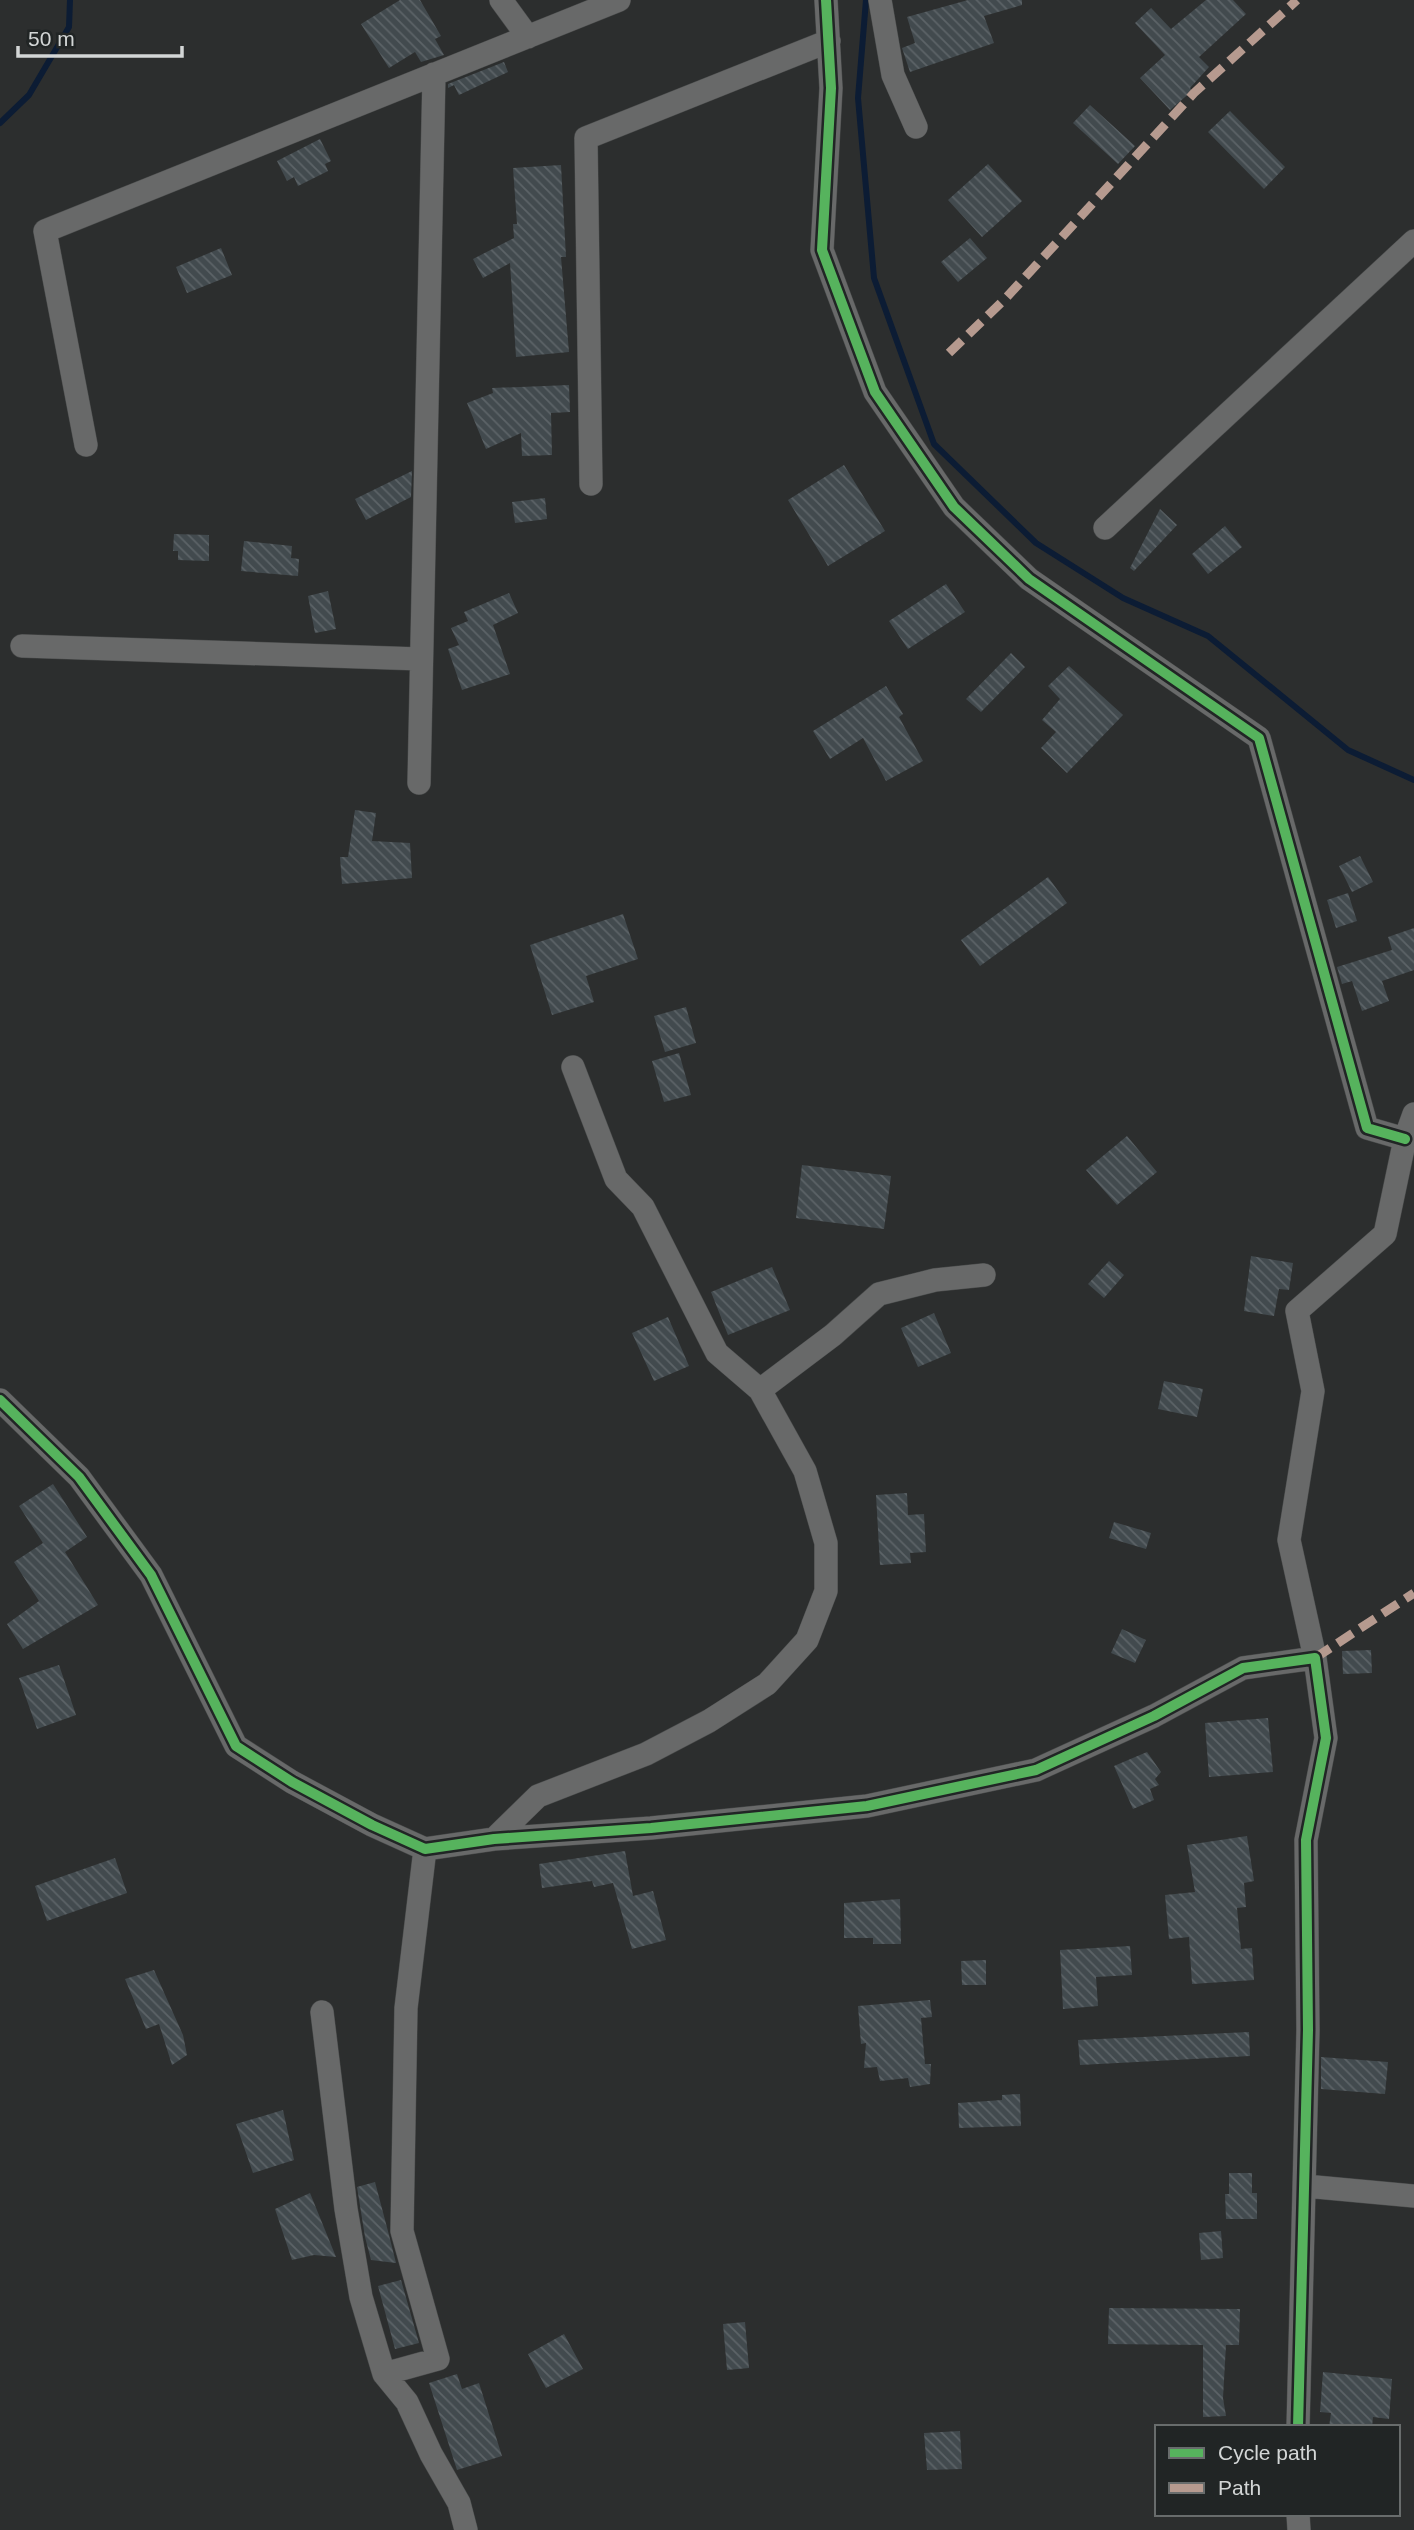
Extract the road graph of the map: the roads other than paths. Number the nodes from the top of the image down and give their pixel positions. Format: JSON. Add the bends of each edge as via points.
{"nodes":[{"id":1,"x":501,"y":0,"type":"edge"},
{"id":2,"x":619,"y":0,"type":"edge"},
{"id":3,"x":826,"y":0,"type":"edge"},
{"id":4,"x":880,"y":0,"type":"edge"},
{"id":5,"x":528,"y":37,"type":"junction"},
{"id":6,"x":829,"y":41,"type":"junction"},
{"id":7,"x":433,"y":74,"type":"junction"},
{"id":8,"x":916,"y":127,"type":"dead end"},
{"id":9,"x":1414,"y":241,"type":"edge"},
{"id":10,"x":86,"y":445,"type":"dead end"},
{"id":11,"x":591,"y":484,"type":"dead end"},
{"id":12,"x":1105,"y":528,"type":"dead end"},
{"id":13,"x":22,"y":646,"type":"dead end"},
{"id":14,"x":421,"y":659,"type":"junction"},
{"id":15,"x":418,"y":783,"type":"dead end"},
{"id":16,"x":573,"y":1067,"type":"dead end"},
{"id":17,"x":1414,"y":1114,"type":"edge"},
{"id":18,"x":1405,"y":1139,"type":"junction"},
{"id":19,"x":984,"y":1275,"type":"dead end"},
{"id":20,"x":760,"y":1390,"type":"junction"},
{"id":21,"x":0,"y":1400,"type":"edge"},
{"id":22,"x":1315,"y":1658,"type":"junction"},
{"id":23,"x":495,"y":1839,"type":"junction"},
{"id":24,"x":425,"y":1849,"type":"junction"},
{"id":25,"x":321,"y":2012,"type":"dead end"},
{"id":26,"x":1305,"y":2186,"type":"junction"},
{"id":27,"x":1414,"y":2196,"type":"edge"},
{"id":28,"x":384,"y":2374,"type":"junction"},
{"id":29,"x":1298,"y":2425,"type":"edge"},
{"id":30,"x":467,"y":2530,"type":"edge"}],
"edges":[{"from":1,"to":5,"type":"street"},
{"from":2,"to":5,"type":"street"},
{"from":3,"to":6,"type":"street"},
{"from":4,"to":8,"type":"street","via":[[893,75]]},
{"from":5,"to":7,"type":"street"},
{"from":6,"to":11,"type":"street","via":[[586,138]]},
{"from":6,"to":18,"type":"street","via":[[831,88],[822,250],[875,392],[954,507],[1029,579],[1259,738],[1367,1128]]},
{"from":7,"to":10,"type":"street","via":[[45,231]]},
{"from":7,"to":14,"type":"street"},
{"from":9,"to":12,"type":"street"},
{"from":13,"to":14,"type":"street"},
{"from":14,"to":15,"type":"street"},
{"from":16,"to":20,"type":"street","via":[[616,1179],[643,1207],[717,1353]]},
{"from":17,"to":18,"type":"street"},
{"from":18,"to":22,"type":"street","via":[[1385,1234],[1297,1311],[1313,1391],[1289,1540]]},
{"from":19,"to":20,"type":"street","via":[[935,1280],[879,1294]]},
{"from":20,"to":23,"type":"street","via":[[805,1471],[826,1543],[826,1591],[807,1640],[766,1684],[709,1721],[646,1754],[538,1796]]},
{"from":21,"to":24,"type":"street","via":[[79,1477],[151,1575],[236,1746],[292,1782]]},
{"from":22,"to":23,"type":"street","via":[[1243,1668],[1154,1716],[1036,1770],[867,1806]]},
{"from":22,"to":26,"type":"street","via":[[1326,1738],[1306,1840]]},
{"from":23,"to":24,"type":"street"},
{"from":24,"to":28,"type":"street","via":[[406,2008],[402,2231],[438,2359]]},
{"from":25,"to":28,"type":"street","via":[[361,2297]]},
{"from":26,"to":27,"type":"street"},
{"from":26,"to":29,"type":"street"},
{"from":28,"to":30,"type":"street","via":[[407,2402],[459,2503]]}]}
